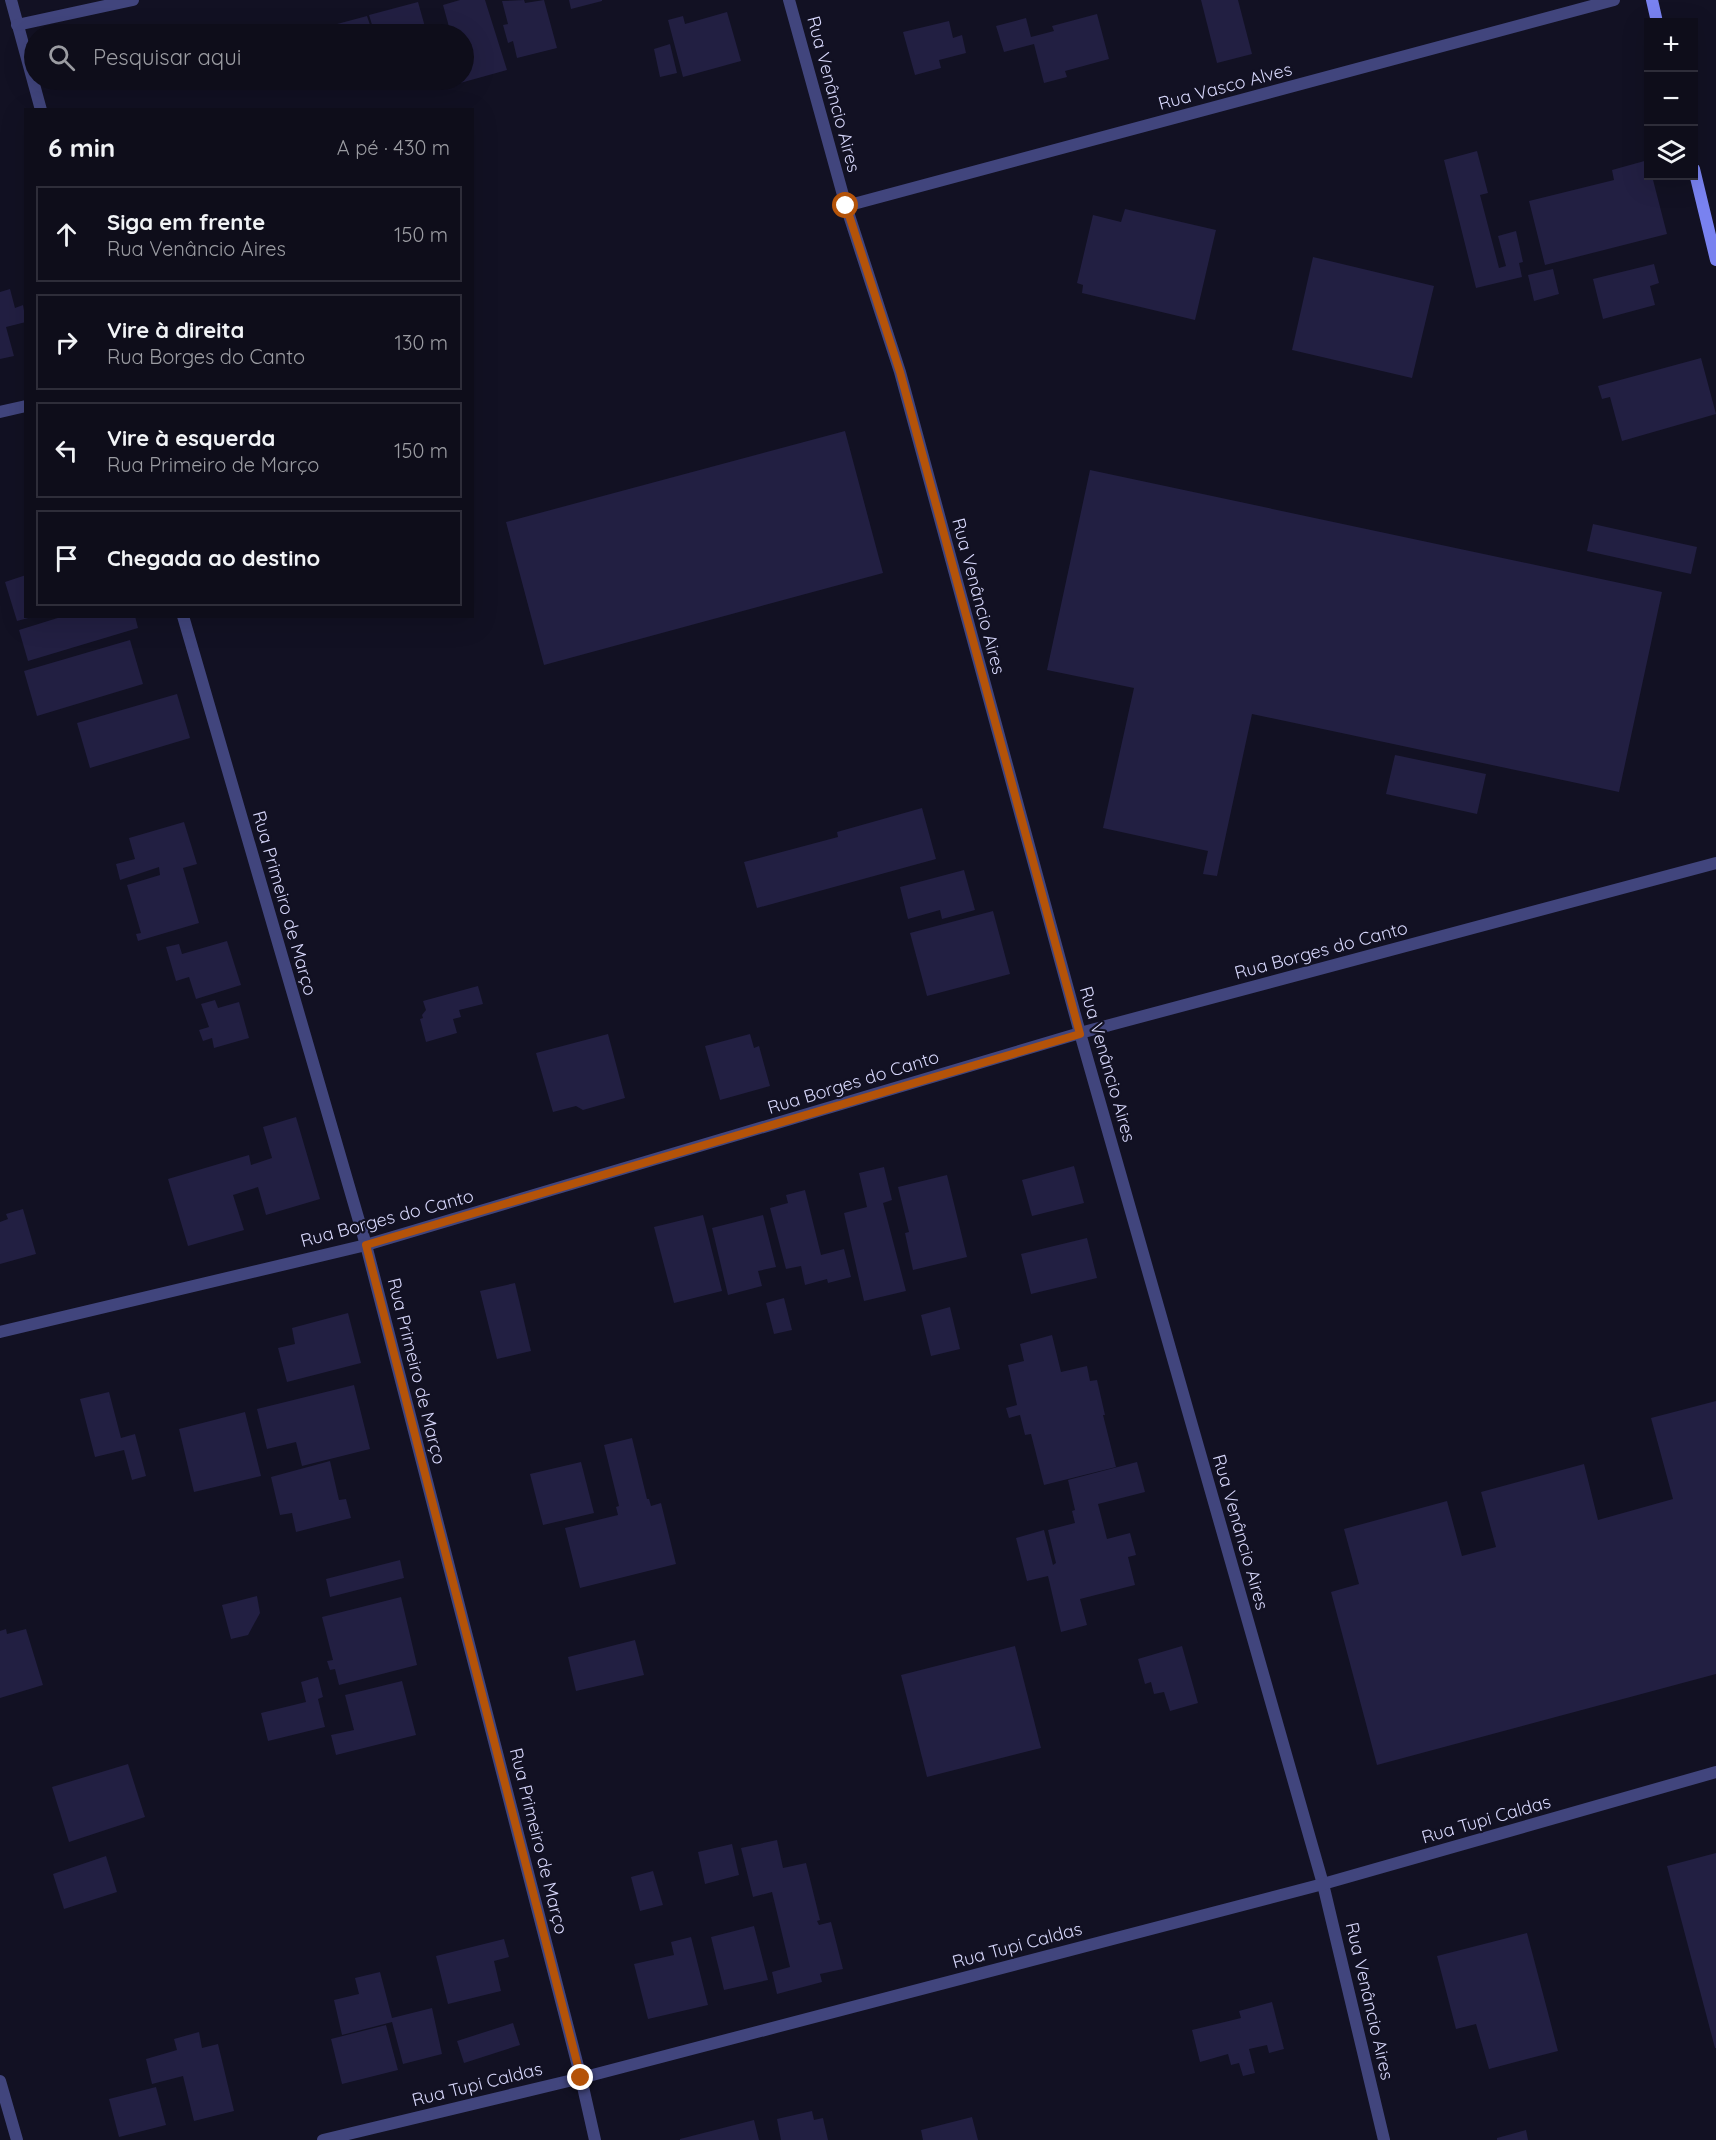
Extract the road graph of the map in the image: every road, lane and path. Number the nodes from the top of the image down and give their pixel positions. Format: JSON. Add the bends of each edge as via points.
{"nodes":[{"id":1,"x":11,"y":0,"type":"edge"},
{"id":2,"x":133,"y":0,"type":"edge"},
{"id":3,"x":789,"y":0,"type":"edge"},
{"id":4,"x":1614,"y":0,"type":"edge"},
{"id":5,"x":1652,"y":0,"type":"edge"},
{"id":6,"x":1656,"y":18,"type":"edge"},
{"id":7,"x":17,"y":25,"type":"junction"},
{"id":8,"x":24,"y":50,"type":"edge"},
{"id":9,"x":35,"y":90,"type":"edge"},
{"id":10,"x":40,"y":108,"type":"edge"},
{"id":11,"x":1697,"y":180,"type":"edge"},
{"id":12,"x":846,"y":206,"type":"junction"},
{"id":13,"x":1716,"y":260,"type":"edge"},
{"id":14,"x":24,"y":406,"type":"edge"},
{"id":15,"x":0,"y":412,"type":"edge"},
{"id":16,"x":184,"y":618,"type":"edge"},
{"id":17,"x":1716,"y":863,"type":"edge"},
{"id":18,"x":1080,"y":1034,"type":"junction"},
{"id":19,"x":366,"y":1245,"type":"junction"},
{"id":20,"x":0,"y":1332,"type":"edge"},
{"id":21,"x":1716,"y":1772,"type":"edge"},
{"id":22,"x":1323,"y":1884,"type":"junction"},
{"id":23,"x":581,"y":2078,"type":"junction"},
{"id":24,"x":0,"y":2081,"type":"edge"},
{"id":25,"x":17,"y":2140,"type":"edge"},
{"id":26,"x":323,"y":2140,"type":"edge"},
{"id":27,"x":595,"y":2140,"type":"edge"},
{"id":28,"x":1384,"y":2140,"type":"edge"}],
"edges":[{"from":1,"to":7,"type":"street"},
{"from":2,"to":7,"type":"street"},
{"from":3,"to":12,"type":"street","name":"Rua Venâncio Aires"},
{"from":4,"to":12,"type":"street","name":"Rua Vasco Alves"},
{"from":5,"to":6,"type":"main road"},
{"from":7,"to":8,"type":"street"},
{"from":9,"to":10,"type":"street"},
{"from":11,"to":13,"type":"main road"},
{"from":12,"to":18,"type":"street","name":"Rua Venâncio Aires","via":[[900,372]]},
{"from":14,"to":15,"type":"street"},
{"from":16,"to":19,"type":"street","name":"Rua Primeiro de Março"},
{"from":17,"to":18,"type":"street","name":"Rua Borges do Canto"},
{"from":18,"to":19,"type":"street","name":"Rua Borges do Canto"},
{"from":18,"to":22,"type":"street","name":"Rua Venâncio Aires"},
{"from":19,"to":20,"type":"street","name":"Rua Borges do Canto"},
{"from":19,"to":23,"type":"street","name":"Rua Primeiro de Março"},
{"from":21,"to":22,"type":"street","name":"Rua Tupi Caldas"},
{"from":22,"to":23,"type":"street","name":"Rua Tupi Caldas"},
{"from":22,"to":28,"type":"street","name":"Rua Venâncio Aires"},
{"from":23,"to":26,"type":"street","name":"Rua Tupi Caldas"},
{"from":23,"to":27,"type":"street","name":"Rua Primeiro de Março"},
{"from":24,"to":25,"type":"street"}]}
